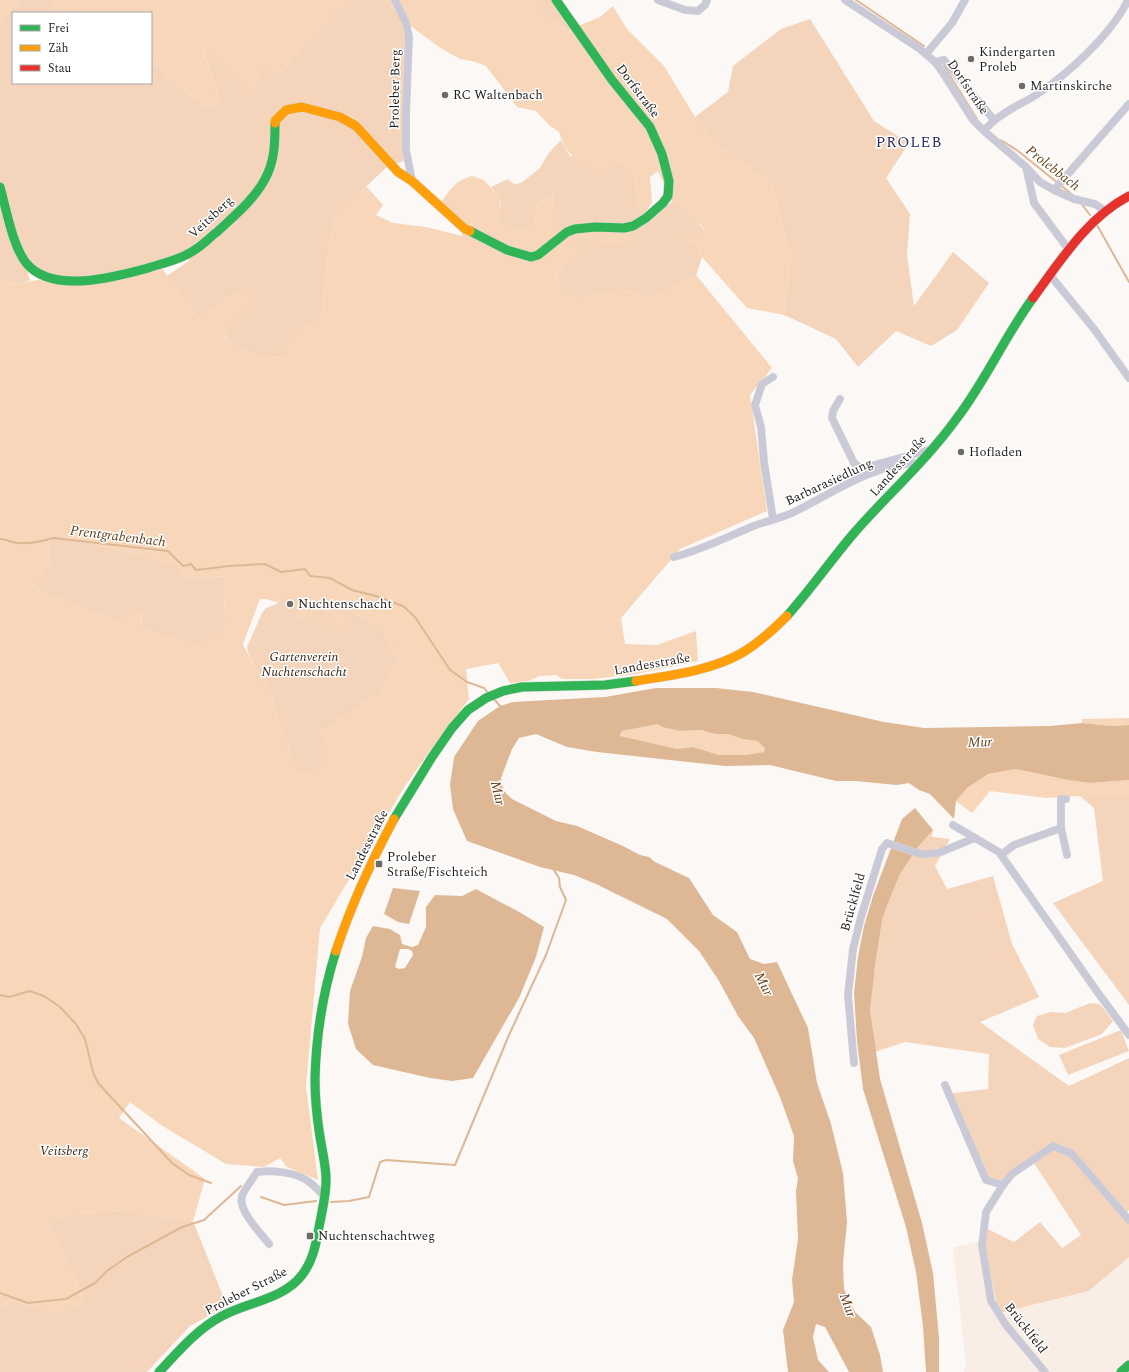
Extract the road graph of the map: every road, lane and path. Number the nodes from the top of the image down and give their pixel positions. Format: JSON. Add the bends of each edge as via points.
{"nodes":[{"id":1,"x":395,"y":0,"type":"edge"},
{"id":2,"x":556,"y":0,"type":"edge"},
{"id":3,"x":658,"y":0,"type":"edge"},
{"id":4,"x":707,"y":0,"type":"edge"},
{"id":5,"x":845,"y":0,"type":"edge"},
{"id":6,"x":965,"y":0,"type":"edge"},
{"id":7,"x":1128,"y":0,"type":"edge"},
{"id":8,"x":926,"y":54,"type":"junction"},
{"id":9,"x":935,"y":62,"type":"junction"},
{"id":10,"x":1129,"y":104,"type":"edge"},
{"id":11,"x":994,"y":120,"type":"junction"},
{"id":12,"x":985,"y":130,"type":"junction"},
{"id":13,"x":1026,"y":167,"type":"junction"},
{"id":14,"x":412,"y":180,"type":"junction"},
{"id":15,"x":1058,"y":185,"type":"junction"},
{"id":16,"x":0,"y":187,"type":"edge"},
{"id":17,"x":1129,"y":196,"type":"edge"},
{"id":18,"x":1104,"y":210,"type":"junction"},
{"id":19,"x":1070,"y":250,"type":"junction"},
{"id":20,"x":1050,"y":275,"type":"junction"},
{"id":21,"x":773,"y":377,"type":"dead end"},
{"id":22,"x":1129,"y":378,"type":"edge"},
{"id":23,"x":840,"y":399,"type":"dead end"},
{"id":24,"x":929,"y":450,"type":"junction"},
{"id":25,"x":918,"y":463,"type":"junction"},
{"id":26,"x":773,"y":519,"type":"junction"},
{"id":27,"x":674,"y":557,"type":"dead end"},
{"id":28,"x":1066,"y":799,"type":"dead end"},
{"id":29,"x":953,"y":825,"type":"dead end"},
{"id":30,"x":1061,"y":828,"type":"junction"},
{"id":31,"x":975,"y":838,"type":"junction"},
{"id":32,"x":1001,"y":855,"type":"junction"},
{"id":33,"x":1067,"y":855,"type":"dead end"},
{"id":34,"x":1129,"y":1035,"type":"edge"},
{"id":35,"x":854,"y":1063,"type":"dead end"},
{"id":36,"x":945,"y":1085,"type":"dead end"},
{"id":37,"x":326,"y":1174,"type":"joint"},
{"id":38,"x":1003,"y":1184,"type":"junction"},
{"id":39,"x":324,"y":1196,"type":"junction"},
{"id":40,"x":1129,"y":1220,"type":"edge"},
{"id":41,"x":269,"y":1244,"type":"dead end"},
{"id":42,"x":1129,"y":1365,"type":"edge"},
{"id":43,"x":159,"y":1372,"type":"edge"},
{"id":44,"x":1045,"y":1372,"type":"edge"},
{"id":45,"x":1121,"y":1372,"type":"edge"}],
"edges":[{"from":1,"to":14,"type":"street","name":"Proleber Berg","via":[[406,23],[408,37],[406,150]]},
{"from":2,"to":14,"type":"main road","name":"Dorfstraße","via":[[612,80],[650,126],[670,181],[668,196],[664,203],[633,226],[574,229],[566,232],[538,255],[530,256],[507,250],[465,229]]},
{"from":3,"to":4,"type":"street","via":[[685,10],[698,11]]},
{"from":5,"to":8,"type":"street","name":"Dorfstraße"},
{"from":6,"to":8,"type":"street","via":[[952,23]]},
{"from":7,"to":11,"type":"street","via":[[1109,29],[1063,76],[1023,104]]},
{"from":8,"to":9,"type":"street","name":"Dorfstraße"},
{"from":9,"to":11,"type":"street","via":[[944,60]]},
{"from":9,"to":12,"type":"street","name":"Dorfstraße","via":[[973,120]]},
{"from":10,"to":15,"type":"street"},
{"from":11,"to":12,"type":"street"},
{"from":12,"to":13,"type":"street","name":"Dorfstraße"},
{"from":13,"to":15,"type":"street","name":"Dorfstraße","via":[[1040,182]]},
{"from":13,"to":19,"type":"street","via":[[1034,203]]},
{"from":14,"to":16,"type":"main road","name":"Veitsberg","via":[[398,172],[356,126],[340,117],[302,107],[286,110],[275,121],[271,168],[264,181],[241,208],[201,245],[186,255],[158,265],[87,280],[40,275],[27,263],[16,242]]},
{"from":15,"to":18,"type":"street","name":"Dorfstraße","via":[[1078,200],[1095,204]]},
{"from":17,"to":18,"type":"main road","name":"Landesstraße"},
{"from":18,"to":19,"type":"main road","name":"Landesstraße","via":[[1086,228]]},
{"from":19,"to":20,"type":"main road","name":"Landesstraße"},
{"from":20,"to":22,"type":"street","via":[[1094,329]]},
{"from":20,"to":24,"type":"main road","name":"Landesstraße","via":[[1016,322],[968,404]]},
{"from":21,"to":26,"type":"street","name":"Barbarasiedlung","via":[[762,384],[755,404],[761,427]]},
{"from":23,"to":24,"type":"street","name":"Barbarasiedlung","via":[[832,418],[854,463],[860,467]]},
{"from":24,"to":25,"type":"main road","name":"Landesstraße"},
{"from":25,"to":26,"type":"street","name":"Barbarasiedlung","via":[[903,464],[861,478],[792,513]]},
{"from":25,"to":37,"type":"main road","name":"Landesstraße","via":[[835,556],[787,615],[761,640],[737,656],[700,668],[604,686],[513,688],[485,697],[452,728],[408,796],[372,862],[343,929],[326,984],[316,1056],[315,1098]]},
{"from":26,"to":27,"type":"street","name":"Barbarasiedlung"},
{"from":28,"to":30,"type":"street","via":[[1061,800]]},
{"from":29,"to":31,"type":"street"},
{"from":30,"to":32,"type":"street","via":[[1014,845]]},
{"from":30,"to":33,"type":"street"},
{"from":31,"to":32,"type":"street"},
{"from":31,"to":35,"type":"street","name":"Brücklfeld","via":[[938,853],[921,854],[887,843],[882,849],[860,917],[853,949],[848,995]]},
{"from":32,"to":34,"type":"street"},
{"from":36,"to":38,"type":"street","via":[[986,1180]]},
{"from":37,"to":39,"type":"main road","name":"Proleber Straße"},
{"from":38,"to":40,"type":"street","name":"Brücklfeld","via":[[1012,1174],[1053,1146],[1072,1154]]},
{"from":38,"to":44,"type":"street","name":"Brücklfeld","via":[[986,1212],[982,1246],[991,1301],[1006,1325]]},
{"from":39,"to":41,"type":"street","via":[[309,1181],[302,1178],[282,1172],[257,1172],[245,1190],[242,1205],[245,1214]]},
{"from":39,"to":43,"type":"main road","name":"Proleber Straße","via":[[311,1262],[301,1277],[288,1288],[222,1315],[179,1351]]},
{"from":42,"to":45,"type":"main road"}]}
